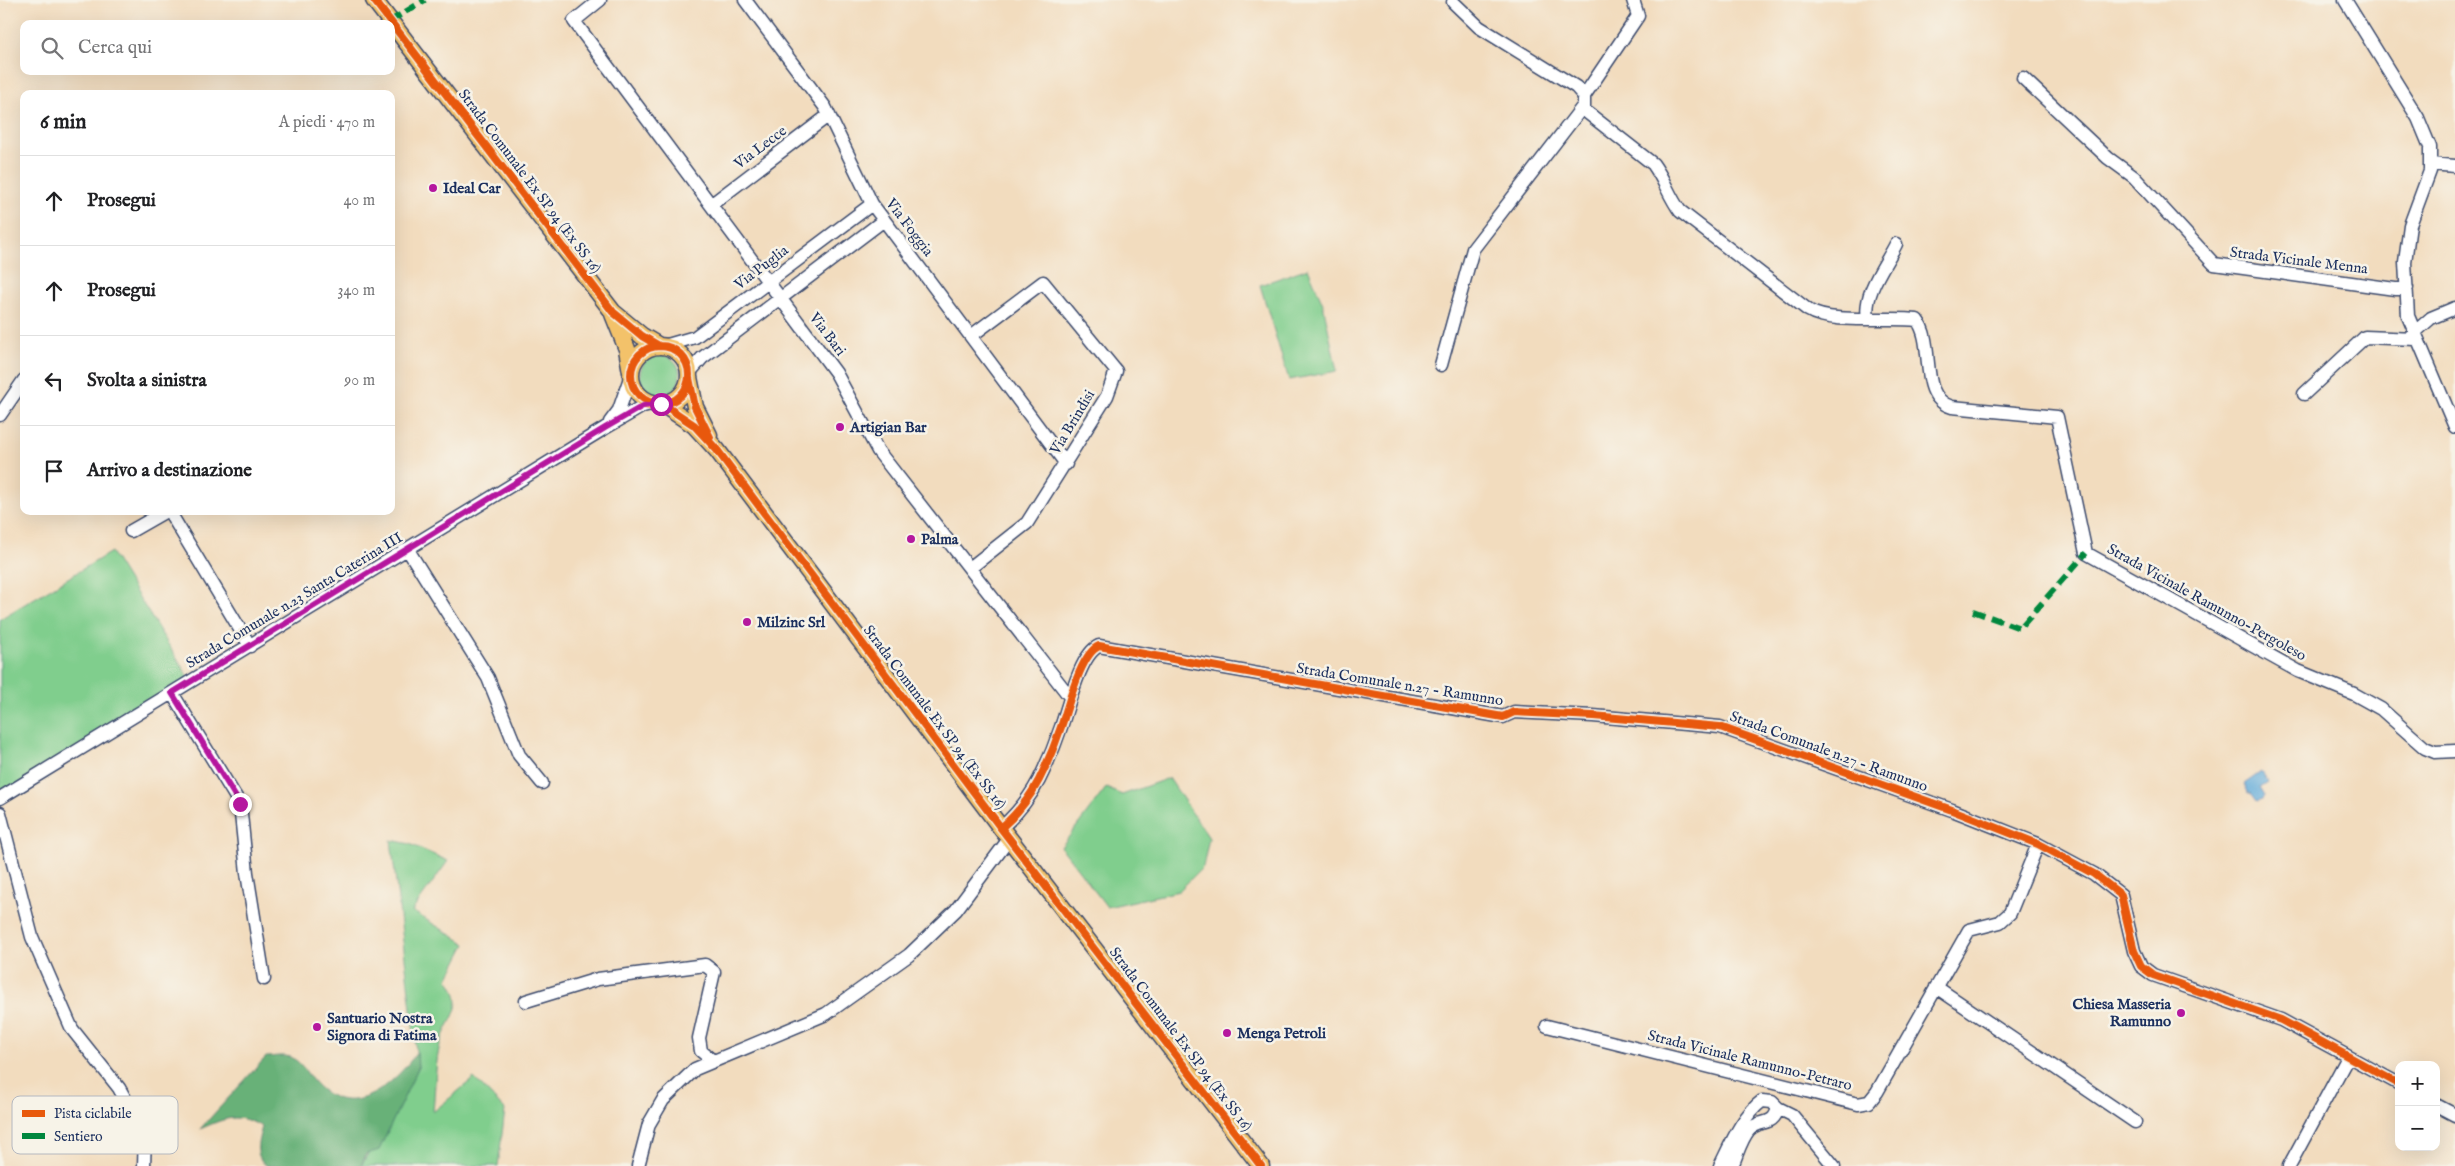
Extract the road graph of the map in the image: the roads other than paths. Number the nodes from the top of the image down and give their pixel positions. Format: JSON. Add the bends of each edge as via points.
{"nodes":[{"id":1,"x":374,"y":0,"type":"edge"},
{"id":2,"x":600,"y":0,"type":"edge"},
{"id":3,"x":745,"y":0,"type":"edge"},
{"id":4,"x":1633,"y":0,"type":"edge"},
{"id":5,"x":2345,"y":0,"type":"edge"},
{"id":6,"x":1453,"y":2,"type":"dead end"},
{"id":7,"x":389,"y":20,"type":"edge"},
{"id":8,"x":395,"y":28,"type":"edge"},
{"id":9,"x":2023,"y":78,"type":"dead end"},
{"id":10,"x":1584,"y":100,"type":"junction"},
{"id":11,"x":829,"y":115,"type":"junction"},
{"id":12,"x":2430,"y":164,"type":"junction"},
{"id":13,"x":2455,"y":166,"type":"edge"},
{"id":14,"x":712,"y":204,"type":"junction"},
{"id":15,"x":872,"y":204,"type":"junction"},
{"id":16,"x":884,"y":220,"type":"junction"},
{"id":17,"x":1896,"y":244,"type":"dead end"},
{"id":18,"x":769,"y":281,"type":"junction"},
{"id":19,"x":2407,"y":288,"type":"junction"},
{"id":20,"x":781,"y":298,"type":"junction"},
{"id":21,"x":2455,"y":308,"type":"edge"},
{"id":22,"x":613,"y":312,"type":"junction"},
{"id":23,"x":1868,"y":318,"type":"junction"},
{"id":24,"x":971,"y":336,"type":"junction"},
{"id":25,"x":2415,"y":336,"type":"junction"},
{"id":26,"x":662,"y":346,"type":"junction"},
{"id":27,"x":1441,"y":365,"type":"dead end"},
{"id":28,"x":631,"y":374,"type":"junction"},
{"id":29,"x":689,"y":375,"type":"junction"},
{"id":30,"x":20,"y":386,"type":"edge"},
{"id":31,"x":2304,"y":394,"type":"dead end"},
{"id":32,"x":658,"y":403,"type":"junction"},
{"id":33,"x":0,"y":415,"type":"edge"},
{"id":34,"x":2455,"y":427,"type":"edge"},
{"id":35,"x":605,"y":428,"type":"junction"},
{"id":36,"x":717,"y":450,"type":"junction"},
{"id":37,"x":1066,"y":464,"type":"junction"},
{"id":38,"x":161,"y":515,"type":"edge"},
{"id":39,"x":170,"y":515,"type":"edge"},
{"id":40,"x":131,"y":531,"type":"dead end"},
{"id":41,"x":408,"y":550,"type":"junction"},
{"id":42,"x":970,"y":568,"type":"junction"},
{"id":43,"x":250,"y":646,"type":"junction"},
{"id":44,"x":172,"y":693,"type":"junction"},
{"id":45,"x":1070,"y":697,"type":"junction"},
{"id":46,"x":2455,"y":752,"type":"edge"},
{"id":47,"x":542,"y":783,"type":"dead end"},
{"id":48,"x":0,"y":798,"type":"edge"},
{"id":49,"x":0,"y":813,"type":"edge"},
{"id":50,"x":1005,"y":833,"type":"junction"},
{"id":51,"x":2038,"y":844,"type":"junction"},
{"id":52,"x":264,"y":979,"type":"dead end"},
{"id":53,"x":1936,"y":987,"type":"junction"},
{"id":54,"x":526,"y":1001,"type":"dead end"},
{"id":55,"x":1547,"y":1026,"type":"dead end"},
{"id":56,"x":2348,"y":1057,"type":"junction"},
{"id":57,"x":713,"y":1061,"type":"junction"},
{"id":58,"x":2395,"y":1082,"type":"edge"},
{"id":59,"x":123,"y":1096,"type":"edge"},
{"id":60,"x":2438,"y":1106,"type":"edge"},
{"id":61,"x":1778,"y":1108,"type":"junction"},
{"id":62,"x":2455,"y":1115,"type":"edge"},
{"id":63,"x":2134,"y":1122,"type":"dead end"},
{"id":64,"x":638,"y":1166,"type":"edge"},
{"id":65,"x":1261,"y":1166,"type":"edge"},
{"id":66,"x":1720,"y":1166,"type":"edge"},
{"id":67,"x":1732,"y":1166,"type":"edge"},
{"id":68,"x":1834,"y":1166,"type":"edge"},
{"id":69,"x":2289,"y":1166,"type":"edge"}],
"edges":[{"from":1,"to":7,"type":"main road","name":"Strada Comunale Ex SP 94 (Ex SS 16)"},
{"from":2,"to":14,"type":"street","name":"Via Bari","via":[[574,21]]},
{"from":3,"to":11,"type":"street","name":"Via Foggia"},
{"from":4,"to":10,"type":"street","via":[[1638,16]]},
{"from":5,"to":12,"type":"street","via":[[2418,118],[2430,147]]},
{"from":6,"to":10,"type":"street","name":"Strada Vicinale Ramunno-Pergoleso","via":[[1480,27],[1576,87]]},
{"from":8,"to":22,"type":"main road","name":"Strada Comunale Ex SP 94 (Ex SS 16)"},
{"from":9,"to":19,"type":"street","name":"Strada Vicinale Menna","via":[[2102,152],[2134,177],[2214,264]]},
{"from":10,"to":23,"type":"street","name":"Strada Vicinale Ramunno-Pergoleso","via":[[1584,110],[1653,164],[1680,211],[1808,310],[1826,318]]},
{"from":10,"to":27,"type":"street","via":[[1473,249]]},
{"from":11,"to":14,"type":"street","name":"Via Lecce"},
{"from":11,"to":15,"type":"street","name":"Via Foggia"},
{"from":12,"to":13,"type":"street"},
{"from":12,"to":19,"type":"street","via":[[2410,225],[2405,262]]},
{"from":14,"to":18,"type":"street","name":"Via Bari"},
{"from":15,"to":16,"type":"street","name":"Via Foggia"},
{"from":15,"to":18,"type":"street","name":"Via Puglia"},
{"from":16,"to":20,"type":"street"},
{"from":16,"to":24,"type":"street","name":"Via Foggia"},
{"from":17,"to":23,"type":"street","via":[[1870,295],[1866,307]]},
{"from":18,"to":20,"type":"street","name":"Via Bari"},
{"from":18,"to":26,"type":"street","name":"Via Puglia","via":[[695,336]]},
{"from":19,"to":25,"type":"street","via":[[2408,316]]},
{"from":20,"to":29,"type":"street","via":[[702,358]]},
{"from":20,"to":42,"type":"street","name":"Via Bari","via":[[836,372],[878,451]]},
{"from":21,"to":25,"type":"street","via":[[2431,318]]},
{"from":22,"to":26,"type":"main road","name":"Strada Comunale Ex SP 94 (Ex SS 16)","via":[[642,336]]},
{"from":22,"to":28,"type":"main road","name":"Strada Comunale Ex SP 94 (Ex SS 16)","via":[[627,349]]},
{"from":23,"to":46,"type":"street","name":"Strada Vicinale Ramunno-Pergoleso","via":[[1917,320],[1924,328],[1932,391],[1942,404],[2057,418],[2086,554],[2298,671],[2354,694],[2381,710],[2425,748],[2435,752]]},
{"from":24,"to":37,"type":"street","name":"Via Foggia"},
{"from":24,"to":37,"type":"street","name":"Via Brindisi","via":[[1043,282],[1116,371],[1108,396]]},
{"from":25,"to":31,"type":"street","via":[[2365,337]]},
{"from":25,"to":34,"type":"street"},
{"from":26,"to":28,"type":"main road","via":[[643,351],[633,364]]},
{"from":26,"to":29,"type":"main road","via":[[681,355]]},
{"from":28,"to":32,"type":"main road","via":[[638,393],[646,400]]},
{"from":28,"to":35,"type":"street","via":[[619,410]]},
{"from":29,"to":32,"type":"main road","via":[[683,392],[677,398]]},
{"from":29,"to":36,"type":"main road","name":"Strada Comunale Ex SP 94 (Ex SS 16)","via":[[695,407]]},
{"from":30,"to":33,"type":"street"},
{"from":32,"to":35,"type":"street","name":"Strada Comunale n.23 Santa Caterina III","via":[[643,406]]},
{"from":32,"to":36,"type":"main road","name":"Strada Comunale Ex SP 94 (Ex SS 16)","via":[[694,425]]},
{"from":35,"to":41,"type":"street","name":"Strada Comunale n.23 Santa Caterina III"},
{"from":36,"to":50,"type":"main road","name":"Strada Comunale Ex SP 94 (Ex SS 16)"},
{"from":37,"to":42,"type":"street","name":"Via Brindisi","via":[[1027,523]]},
{"from":38,"to":40,"type":"street"},
{"from":39,"to":43,"type":"street"},
{"from":41,"to":43,"type":"street","name":"Strada Comunale n.23 Santa Caterina III"},
{"from":41,"to":47,"type":"street","via":[[488,678],[519,755]]},
{"from":42,"to":45,"type":"street","name":"Via Bari"},
{"from":43,"to":44,"type":"street","name":"Strada Comunale n.23 Santa Caterina III"},
{"from":44,"to":48,"type":"street","name":"Strada Comunale n.23 Santa Caterina III"},
{"from":44,"to":52,"type":"street","via":[[240,804],[247,874]]},
{"from":45,"to":50,"type":"street","via":[[1061,728],[1038,780]]},
{"from":45,"to":51,"type":"street","name":"Strada Comunale n.27 - Ramunno","via":[[1089,654],[1099,646],[1503,716],[1514,712],[1593,716],[1720,727]]},
{"from":49,"to":59,"type":"street","via":[[32,937],[72,1029]]},
{"from":50,"to":57,"type":"street","via":[[956,910],[909,955],[826,1014]]},
{"from":50,"to":65,"type":"main road","name":"Strada Comunale Ex SP 94 (Ex SS 16)"},
{"from":51,"to":53,"type":"street","name":"Strada Vicinale Ramunno-Petraro","via":[[2010,913],[2000,922],[1969,930]]},
{"from":51,"to":56,"type":"street","name":"Strada Comunale n.27 - Ramunno","via":[[2094,874],[2120,895],[2134,951],[2141,966],[2153,975],[2281,1020]]},
{"from":53,"to":55,"type":"street","name":"Strada Vicinale Ramunno-Petraro","via":[[1877,1092],[1869,1102],[1858,1104]]},
{"from":53,"to":63,"type":"street"},
{"from":54,"to":57,"type":"street","via":[[598,979],[705,965],[714,972],[699,1038],[701,1051]]},
{"from":56,"to":58,"type":"street","name":"Strada Comunale n.27 - Ramunno"},
{"from":56,"to":69,"type":"street"},
{"from":57,"to":64,"type":"street","via":[[695,1069],[663,1100],[649,1124]]},
{"from":60,"to":62,"type":"street"},
{"from":61,"to":66,"type":"street","via":[[1772,1102],[1762,1101],[1755,1106],[1734,1137]]},
{"from":61,"to":67,"type":"street","via":[[1770,1122],[1750,1130]]},
{"from":61,"to":68,"type":"street","via":[[1792,1115]]}]}
